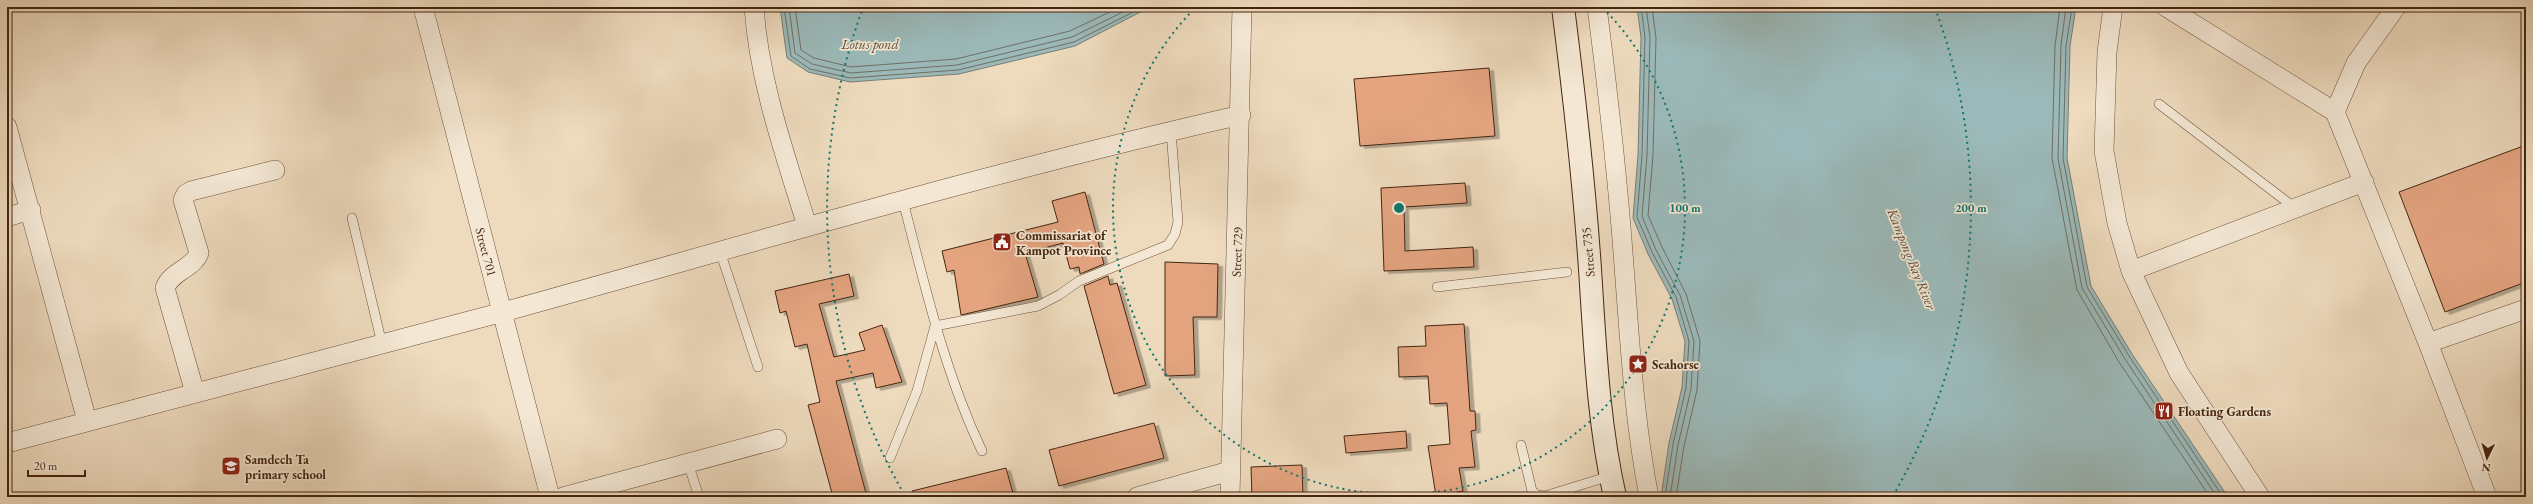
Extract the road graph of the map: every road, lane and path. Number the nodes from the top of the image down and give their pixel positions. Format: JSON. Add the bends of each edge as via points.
{"nodes":[{"id":1,"x":423,"y":7,"type":"edge"},
{"id":2,"x":754,"y":7,"type":"edge"},
{"id":3,"x":1242,"y":7,"type":"edge"},
{"id":4,"x":1563,"y":7,"type":"edge"},
{"id":5,"x":1597,"y":7,"type":"edge"},
{"id":6,"x":2113,"y":7,"type":"edge"},
{"id":7,"x":2166,"y":7,"type":"edge"},
{"id":8,"x":2396,"y":7,"type":"edge"},
{"id":9,"x":2159,"y":104,"type":"dead end"},
{"id":10,"x":2335,"y":112,"type":"junction"},
{"id":11,"x":1241,"y":115,"type":"junction"},
{"id":12,"x":7,"y":126,"type":"edge"},
{"id":13,"x":1171,"y":131,"type":"junction"},
{"id":14,"x":275,"y":170,"type":"dead end"},
{"id":15,"x":2364,"y":182,"type":"junction"},
{"id":16,"x":903,"y":201,"type":"junction"},
{"id":17,"x":2295,"y":208,"type":"junction"},
{"id":18,"x":30,"y":210,"type":"junction"},
{"id":19,"x":7,"y":217,"type":"edge"},
{"id":20,"x":352,"y":218,"type":"dead end"},
{"id":21,"x":807,"y":226,"type":"junction"},
{"id":22,"x":720,"y":251,"type":"junction"},
{"id":23,"x":2131,"y":271,"type":"junction"},
{"id":24,"x":1567,"y":272,"type":"dead end"},
{"id":25,"x":1437,"y":287,"type":"dead end"},
{"id":26,"x":2526,"y":309,"type":"edge"},
{"id":27,"x":502,"y":312,"type":"junction"},
{"id":28,"x":935,"y":326,"type":"junction"},
{"id":29,"x":2428,"y":343,"type":"junction"},
{"id":30,"x":382,"y":344,"type":"junction"},
{"id":31,"x":758,"y":367,"type":"dead end"},
{"id":32,"x":195,"y":393,"type":"junction"},
{"id":33,"x":87,"y":421,"type":"junction"},
{"id":34,"x":777,"y":439,"type":"dead end"},
{"id":35,"x":7,"y":443,"type":"edge"},
{"id":36,"x":1521,"y":445,"type":"dead end"},
{"id":37,"x":982,"y":451,"type":"dead end"},
{"id":38,"x":890,"y":458,"type":"dead end"},
{"id":39,"x":688,"y":463,"type":"junction"},
{"id":40,"x":1230,"y":471,"type":"junction"},
{"id":41,"x":1612,"y":487,"type":"edge"},
{"id":42,"x":550,"y":497,"type":"edge"},
{"id":43,"x":564,"y":497,"type":"edge"},
{"id":44,"x":699,"y":497,"type":"edge"},
{"id":45,"x":1138,"y":497,"type":"edge"},
{"id":46,"x":1230,"y":497,"type":"edge"},
{"id":47,"x":1649,"y":497,"type":"edge"},
{"id":48,"x":2260,"y":497,"type":"edge"},
{"id":49,"x":2487,"y":497,"type":"edge"}],
"edges":[{"from":1,"to":27,"type":"street","name":"Street 701"},
{"from":2,"to":21,"type":"street","via":[[756,35],[770,105]]},
{"from":3,"to":11,"type":"street","name":"Street 729"},
{"from":4,"to":41,"type":"street","name":"Street 735","via":[[1577,121],[1586,270],[1594,351]]},
{"from":5,"to":47,"type":"street","via":[[1611,117],[1628,348]]},
{"from":6,"to":23,"type":"street","via":[[2107,52],[2104,151],[2117,223]]},
{"from":7,"to":10,"type":"street"},
{"from":8,"to":10,"type":"street","via":[[2356,63]]},
{"from":9,"to":17,"type":"lane"},
{"from":10,"to":15,"type":"street"},
{"from":11,"to":13,"type":"street"},
{"from":11,"to":40,"type":"street","name":"Street 729"},
{"from":12,"to":18,"type":"street"},
{"from":13,"to":16,"type":"street"},
{"from":13,"to":28,"type":"lane","via":[[1178,222],[1175,234],[1168,245],[1079,281],[1038,306]]},
{"from":14,"to":32,"type":"street","via":[[190,192],[183,200],[199,253],[196,260],[169,280],[165,288]]},
{"from":15,"to":17,"type":"street"},
{"from":15,"to":29,"type":"street"},
{"from":16,"to":21,"type":"street"},
{"from":16,"to":28,"type":"lane"},
{"from":17,"to":23,"type":"street"},
{"from":18,"to":19,"type":"street"},
{"from":18,"to":33,"type":"street"},
{"from":20,"to":30,"type":"lane"},
{"from":21,"to":22,"type":"street"},
{"from":22,"to":27,"type":"street"},
{"from":22,"to":31,"type":"lane"},
{"from":23,"to":48,"type":"street","via":[[2179,373]]},
{"from":24,"to":25,"type":"lane"},
{"from":26,"to":29,"type":"street"},
{"from":27,"to":30,"type":"street"},
{"from":27,"to":42,"type":"street","name":"Street 701"},
{"from":28,"to":37,"type":"lane","via":[[959,402]]},
{"from":28,"to":38,"type":"lane","via":[[917,391]]},
{"from":29,"to":49,"type":"street"},
{"from":30,"to":32,"type":"street"},
{"from":32,"to":33,"type":"street"},
{"from":33,"to":35,"type":"street"},
{"from":34,"to":39,"type":"street"},
{"from":36,"to":41,"type":"lane","via":[[1532,491],[1537,495]]},
{"from":39,"to":43,"type":"street"},
{"from":39,"to":44,"type":"lane"},
{"from":40,"to":45,"type":"street"},
{"from":40,"to":46,"type":"street","name":"Street 729"}]}
